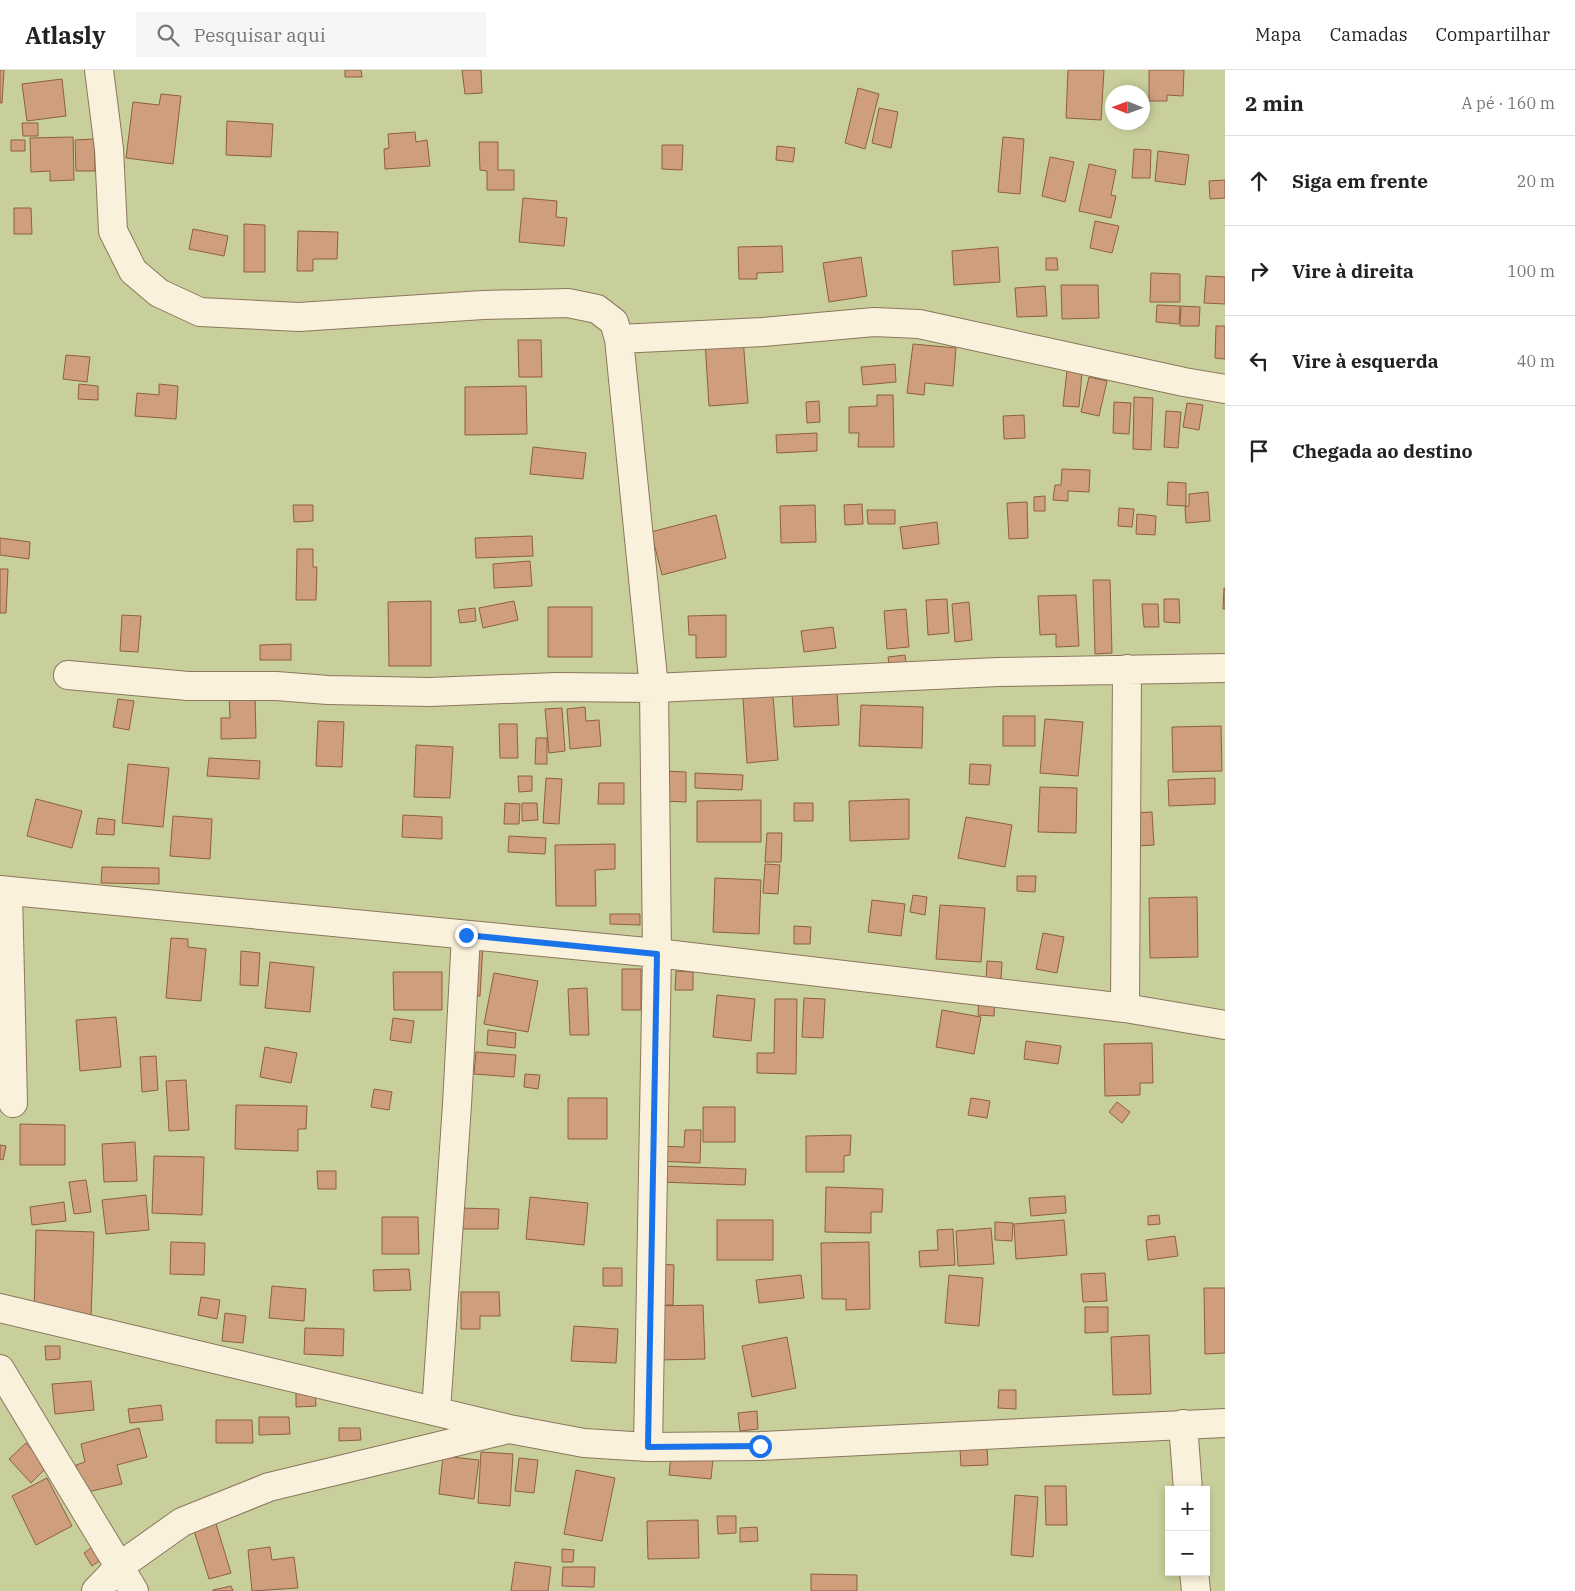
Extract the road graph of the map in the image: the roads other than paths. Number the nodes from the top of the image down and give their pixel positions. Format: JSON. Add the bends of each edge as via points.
{"nodes":[{"id":1,"x":99,"y":70,"type":"edge"},
{"id":2,"x":619,"y":339,"type":"junction"},
{"id":3,"x":1225,"y":389,"type":"edge"},
{"id":4,"x":1225,"y":668,"type":"edge"},
{"id":5,"x":1127,"y":669,"type":"junction"},
{"id":6,"x":68,"y":675,"type":"dead end"},
{"id":7,"x":654,"y":688,"type":"junction"},
{"id":8,"x":4,"y":891,"type":"edge"},
{"id":9,"x":466,"y":935,"type":"junction"},
{"id":10,"x":657,"y":954,"type":"junction"},
{"id":11,"x":1125,"y":1008,"type":"junction"},
{"id":12,"x":1225,"y":1025,"type":"edge"},
{"id":13,"x":13,"y":1103,"type":"dead end"},
{"id":14,"x":0,"y":1308,"type":"edge"},
{"id":15,"x":0,"y":1369,"type":"edge"},
{"id":16,"x":436,"y":1410,"type":"junction"},
{"id":17,"x":1225,"y":1423,"type":"edge"},
{"id":18,"x":1183,"y":1424,"type":"junction"},
{"id":19,"x":509,"y":1429,"type":"junction"},
{"id":20,"x":648,"y":1447,"type":"junction"},
{"id":21,"x":1188,"y":1486,"type":"edge"},
{"id":22,"x":120,"y":1566,"type":"junction"},
{"id":23,"x":1194,"y":1576,"type":"edge"},
{"id":24,"x":96,"y":1591,"type":"edge"},
{"id":25,"x":134,"y":1591,"type":"edge"},
{"id":26,"x":1196,"y":1591,"type":"edge"}],
"edges":[{"from":1,"to":2,"type":"street","via":[[109,149],[113,231],[132,271],[159,293],[200,312],[298,317],[568,303],[597,309],[614,322]]},
{"from":2,"to":3,"type":"street","via":[[763,332],[874,322],[919,324]]},
{"from":2,"to":7,"type":"street"},
{"from":4,"to":5,"type":"street"},
{"from":5,"to":7,"type":"street"},
{"from":5,"to":11,"type":"street"},
{"from":6,"to":7,"type":"street","via":[[188,686],[276,686],[328,690],[430,692]]},
{"from":7,"to":10,"type":"street"},
{"from":8,"to":9,"type":"street"},
{"from":8,"to":13,"type":"street"},
{"from":9,"to":10,"type":"street"},
{"from":9,"to":16,"type":"street"},
{"from":10,"to":11,"type":"street"},
{"from":10,"to":20,"type":"street"},
{"from":11,"to":12,"type":"street"},
{"from":14,"to":16,"type":"street"},
{"from":15,"to":22,"type":"street"},
{"from":16,"to":19,"type":"street"},
{"from":17,"to":18,"type":"street"},
{"from":18,"to":20,"type":"street","via":[[760,1446]]},
{"from":18,"to":21,"type":"street"},
{"from":19,"to":20,"type":"street","via":[[584,1443]]},
{"from":19,"to":22,"type":"street","via":[[269,1487],[182,1522]]},
{"from":22,"to":24,"type":"street"},
{"from":22,"to":25,"type":"street"},
{"from":23,"to":26,"type":"street"}]}
